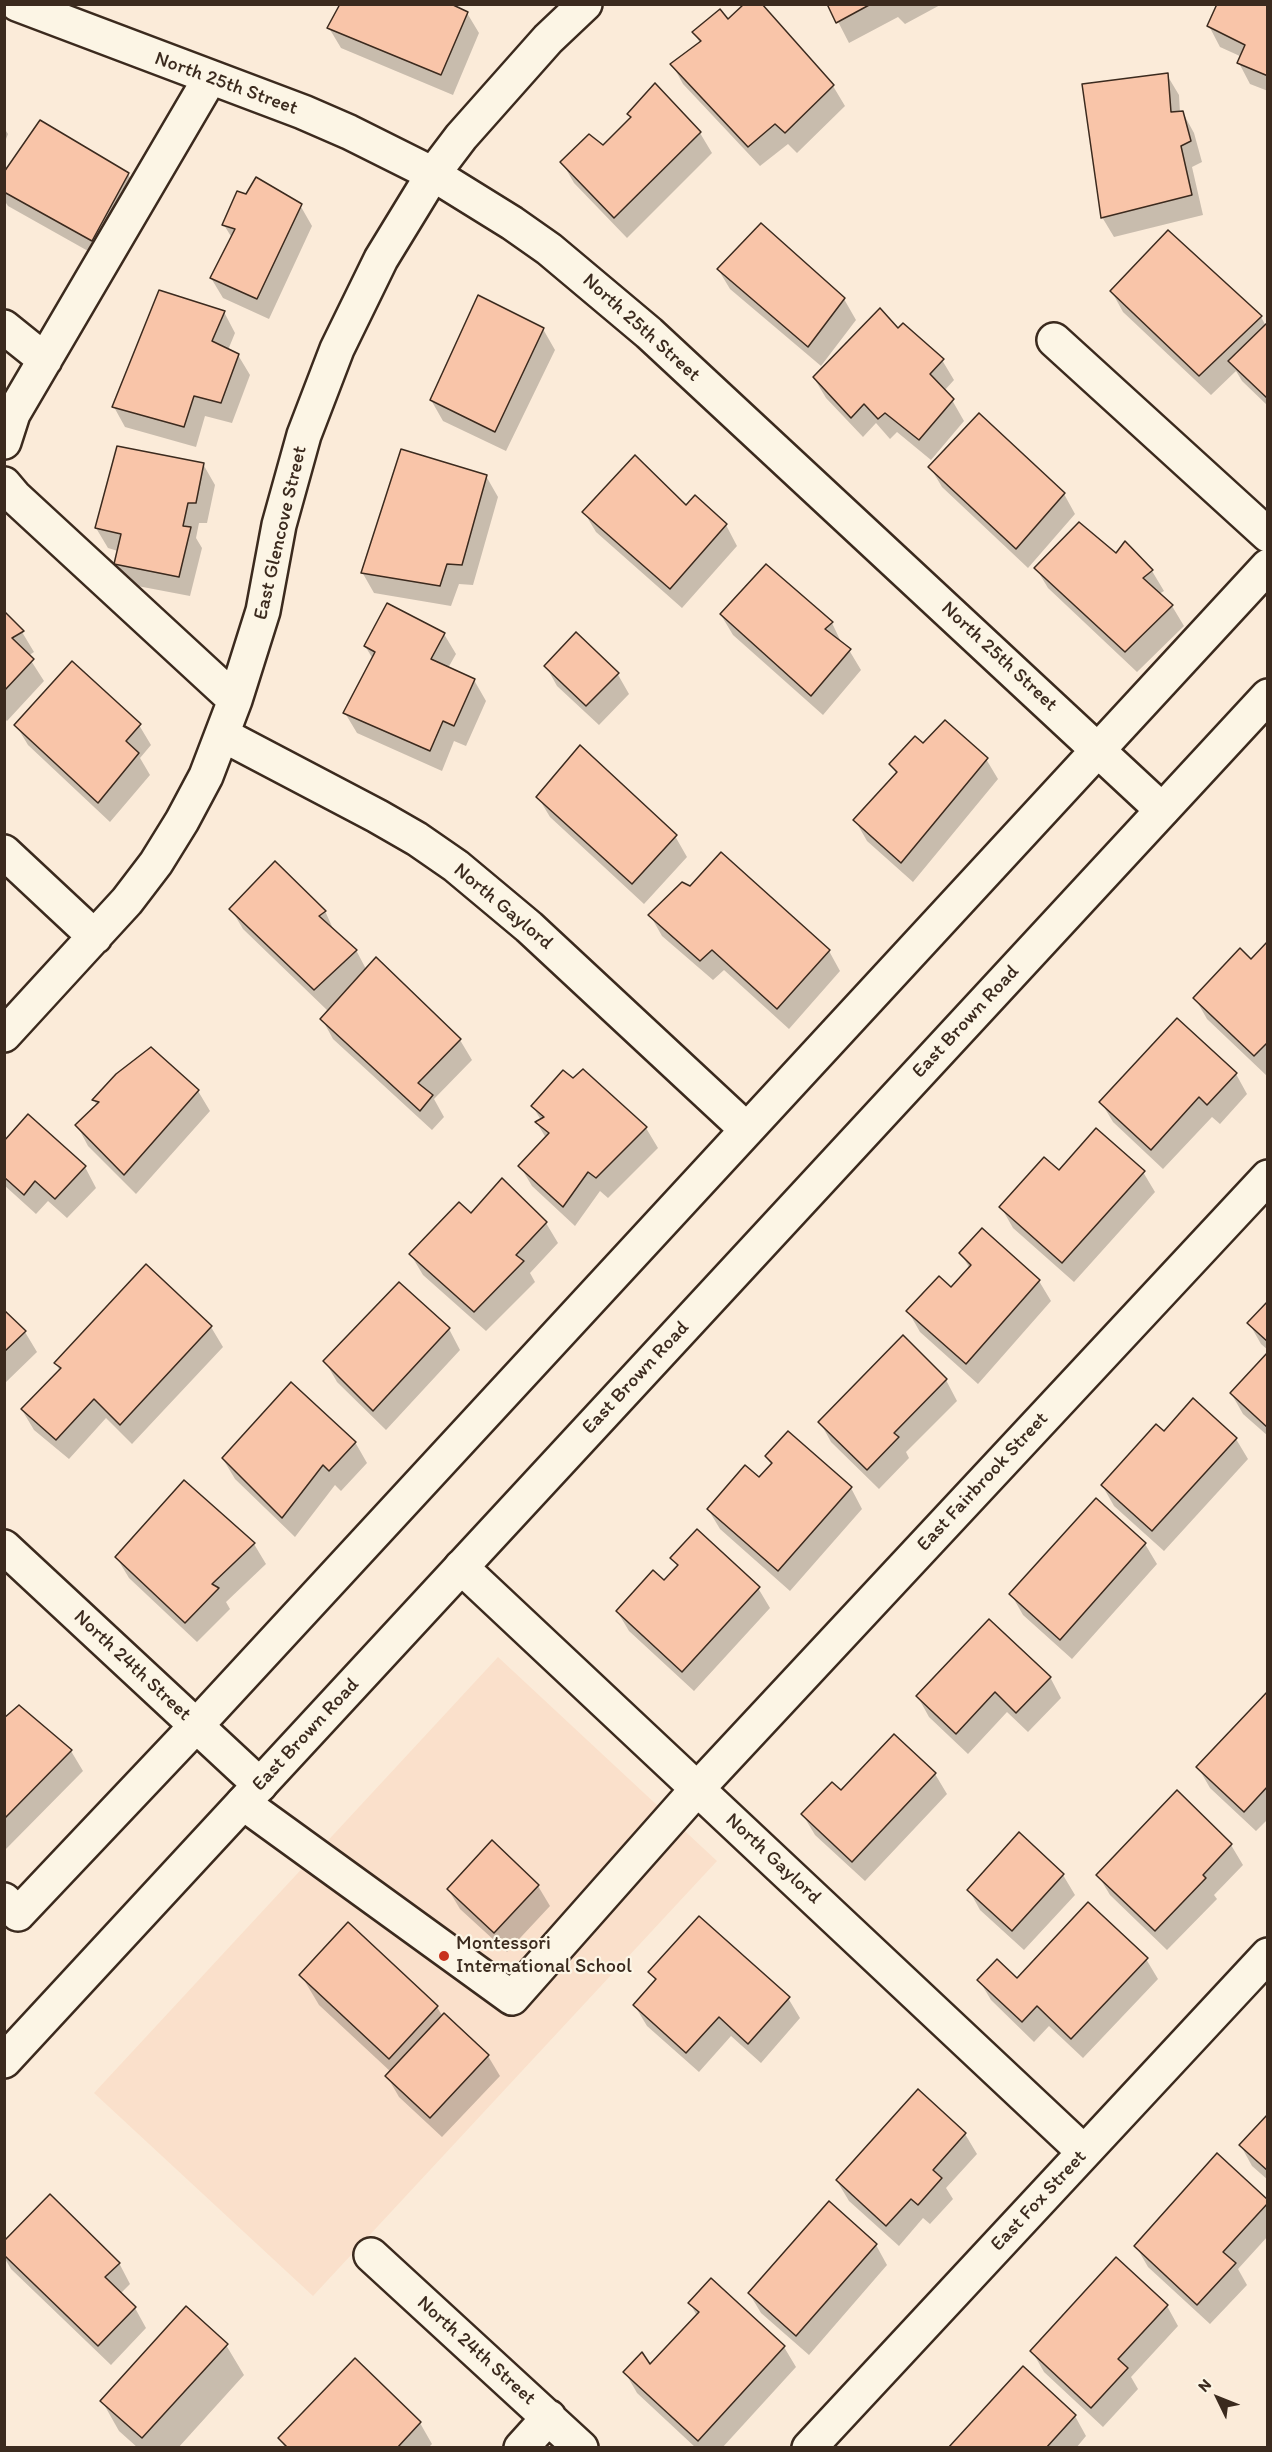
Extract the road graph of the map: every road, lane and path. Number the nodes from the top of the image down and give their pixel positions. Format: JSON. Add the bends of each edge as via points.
{"nodes":[{"id":1,"x":17,"y":4,"type":"edge"},
{"id":2,"x":585,"y":4,"type":"edge"},
{"id":3,"x":210,"y":78,"type":"junction"},
{"id":4,"x":433,"y":174,"type":"junction"},
{"id":5,"x":4,"y":327,"type":"edge"},
{"id":6,"x":1053,"y":340,"type":"dead end"},
{"id":7,"x":45,"y":360,"type":"junction"},
{"id":8,"x":4,"y":442,"type":"edge"},
{"id":9,"x":4,"y":483,"type":"edge"},
{"id":10,"x":1268,"y":535,"type":"edge"},
{"id":11,"x":1268,"y":566,"type":"edge"},
{"id":12,"x":1268,"y":696,"type":"edge"},
{"id":13,"x":236,"y":700,"type":"junction"},
{"id":14,"x":223,"y":735,"type":"junction"},
{"id":15,"x":1098,"y":749,"type":"junction"},
{"id":16,"x":1162,"y":810,"type":"junction"},
{"id":17,"x":4,"y":852,"type":"edge"},
{"id":18,"x":95,"y":937,"type":"junction"},
{"id":19,"x":4,"y":1035,"type":"edge"},
{"id":20,"x":746,"y":1129,"type":"junction"},
{"id":21,"x":1268,"y":1177,"type":"edge"},
{"id":22,"x":4,"y":1547,"type":"edge"},
{"id":23,"x":461,"y":1567,"type":"junction"},
{"id":24,"x":196,"y":1726,"type":"junction"},
{"id":25,"x":698,"y":1788,"type":"junction"},
{"id":26,"x":251,"y":1794,"type":"junction"},
{"id":27,"x":4,"y":1900,"type":"edge"},
{"id":28,"x":1268,"y":1955,"type":"edge"},
{"id":29,"x":4,"y":2061,"type":"edge"},
{"id":30,"x":1084,"y":2152,"type":"junction"},
{"id":31,"x":371,"y":2255,"type":"dead end"},
{"id":32,"x":549,"y":2417,"type":"junction"},
{"id":33,"x":521,"y":2448,"type":"edge"},
{"id":34,"x":581,"y":2448,"type":"edge"},
{"id":35,"x":809,"y":2448,"type":"edge"}],
"edges":[{"from":1,"to":3,"type":"street","name":"North 25th Street"},
{"from":2,"to":4,"type":"street","name":"East Glencove Street","via":[[502,88]]},
{"from":3,"to":4,"type":"street","name":"North 25th Street","via":[[349,132]]},
{"from":3,"to":7,"type":"street"},
{"from":4,"to":13,"type":"street","name":"East Glencove Street","via":[[381,259],[320,390],[290,481],[263,611]]},
{"from":4,"to":15,"type":"street","name":"North 25th Street","via":[[549,249],[612,300]]},
{"from":5,"to":7,"type":"street"},
{"from":6,"to":10,"type":"street"},
{"from":7,"to":8,"type":"street","via":[[13,414]]},
{"from":9,"to":13,"type":"street"},
{"from":11,"to":15,"type":"street"},
{"from":12,"to":16,"type":"street","name":"East Brown Road"},
{"from":13,"to":14,"type":"street","name":"East Glencove Street"},
{"from":14,"to":18,"type":"street","name":"East Glencove Street","via":[[206,776],[156,863]]},
{"from":14,"to":20,"type":"street","name":"North Gaylord","via":[[377,816],[456,866],[493,894]]},
{"from":15,"to":16,"type":"street","name":"North 25th Street"},
{"from":15,"to":20,"type":"street"},
{"from":16,"to":23,"type":"street","name":"East Brown Road"},
{"from":17,"to":18,"type":"street"},
{"from":18,"to":19,"type":"street","name":"East Glencove Street"},
{"from":20,"to":24,"type":"street"},
{"from":21,"to":25,"type":"street","name":"East Fairbrook Street"},
{"from":22,"to":24,"type":"street","name":"North 24th Street"},
{"from":23,"to":25,"type":"street","name":"North Gaylord"},
{"from":23,"to":26,"type":"street","name":"East Brown Road"},
{"from":24,"to":26,"type":"street","name":"North 24th Street"},
{"from":24,"to":27,"type":"street","via":[[18,1914]]},
{"from":25,"to":26,"type":"street","name":"East Fairbrook Street","via":[[512,1998]]},
{"from":25,"to":30,"type":"street","name":"North Gaylord"},
{"from":26,"to":29,"type":"street","name":"East Brown Road"},
{"from":28,"to":30,"type":"street","name":"East Fox Street"},
{"from":30,"to":35,"type":"street","name":"East Fox Street"},
{"from":31,"to":32,"type":"street","name":"North 24th Street"},
{"from":32,"to":33,"type":"street"},
{"from":32,"to":34,"type":"street","name":"North 24th Street"}]}
